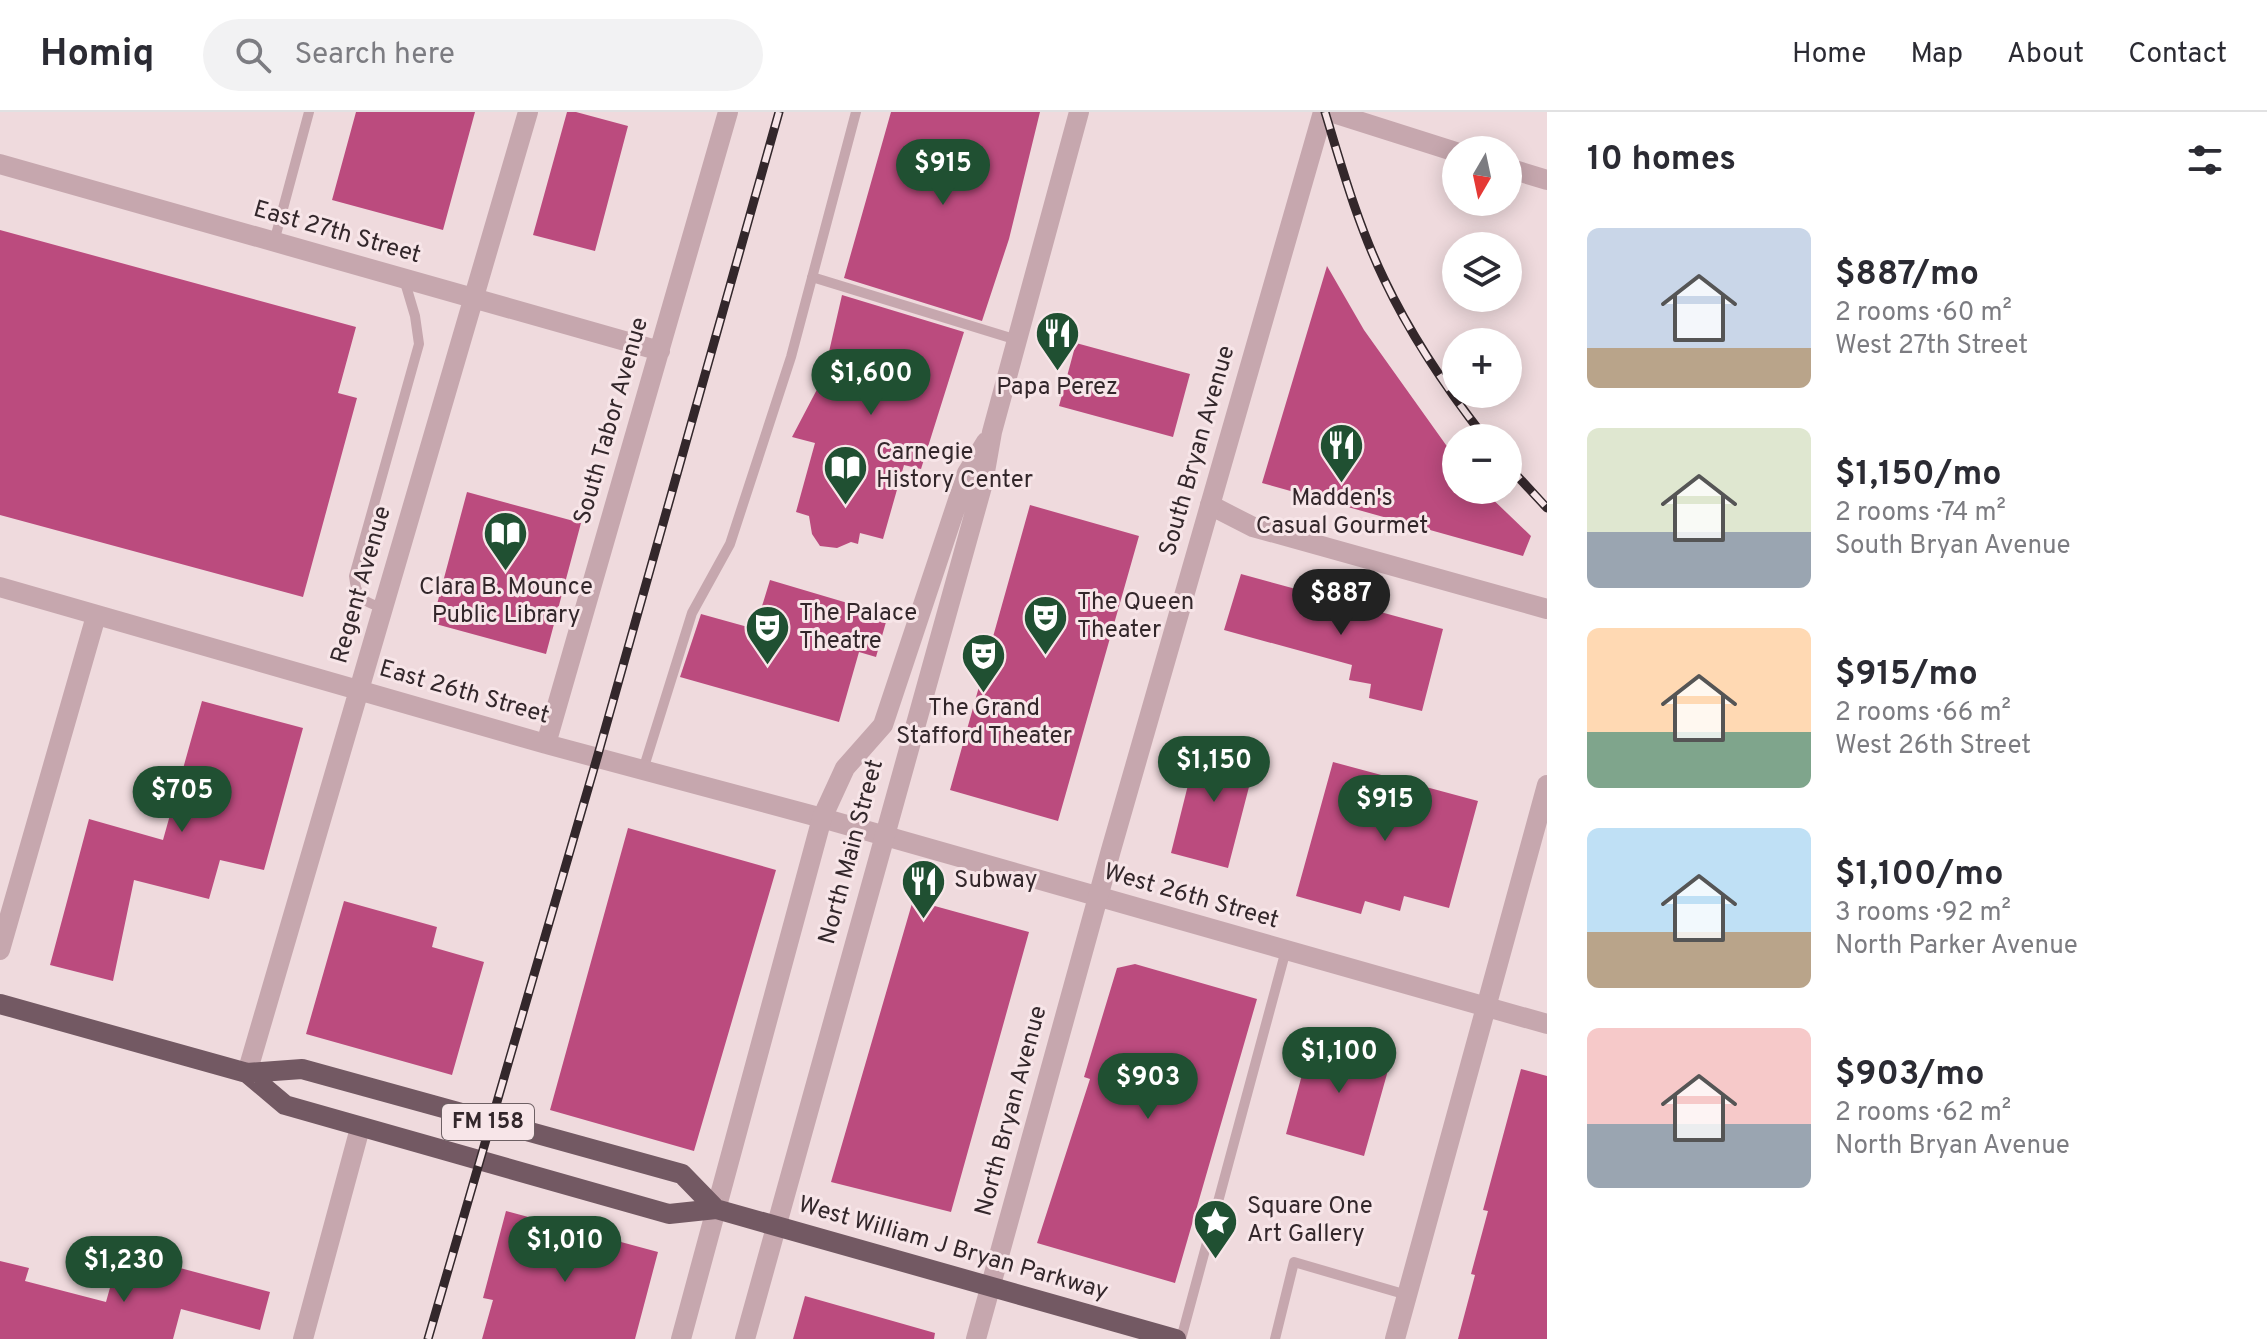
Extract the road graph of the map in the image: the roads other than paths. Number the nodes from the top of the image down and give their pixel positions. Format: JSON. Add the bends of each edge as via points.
{"nodes":[{"id":1,"x":309,"y":112,"type":"edge"},
{"id":2,"x":528,"y":112,"type":"edge"},
{"id":3,"x":728,"y":112,"type":"edge"},
{"id":4,"x":856,"y":112,"type":"edge"},
{"id":5,"x":1079,"y":112,"type":"edge"},
{"id":6,"x":1323,"y":112,"type":"edge"},
{"id":7,"x":1330,"y":112,"type":"edge"},
{"id":8,"x":1442,"y":148,"type":"edge"},
{"id":9,"x":0,"y":164,"type":"edge"},
{"id":10,"x":1522,"y":172,"type":"edge"},
{"id":11,"x":1547,"y":180,"type":"edge"},
{"id":12,"x":274,"y":242,"type":"junction"},
{"id":13,"x":812,"y":277,"type":"junction"},
{"id":14,"x":404,"y":279,"type":"junction"},
{"id":15,"x":474,"y":299,"type":"junction"},
{"id":16,"x":1017,"y":340,"type":"junction"},
{"id":17,"x":660,"y":351,"type":"junction"},
{"id":18,"x":992,"y":432,"type":"junction"},
{"id":19,"x":1210,"y":505,"type":"junction"},
{"id":20,"x":0,"y":587,"type":"edge"},
{"id":21,"x":383,"y":608,"type":"junction"},
{"id":22,"x":1547,"y":609,"type":"edge"},
{"id":23,"x":96,"y":616,"type":"junction"},
{"id":24,"x":359,"y":689,"type":"junction"},
{"id":25,"x":546,"y":744,"type":"junction"},
{"id":26,"x":643,"y":770,"type":"junction"},
{"id":27,"x":1547,"y":785,"type":"edge"},
{"id":28,"x":822,"y":818,"type":"junction"},
{"id":29,"x":883,"y":836,"type":"junction"},
{"id":30,"x":1098,"y":897,"type":"junction"},
{"id":31,"x":0,"y":950,"type":"edge"},
{"id":32,"x":1286,"y":950,"type":"junction"},
{"id":33,"x":0,"y":1004,"type":"edge"},
{"id":34,"x":1487,"y":1007,"type":"junction"},
{"id":35,"x":1547,"y":1024,"type":"edge"},
{"id":36,"x":247,"y":1073,"type":"junction"},
{"id":37,"x":360,"y":1128,"type":"junction"},
{"id":38,"x":716,"y":1209,"type":"junction"},
{"id":39,"x":776,"y":1225,"type":"junction"},
{"id":40,"x":991,"y":1286,"type":"junction"},
{"id":41,"x":1407,"y":1295,"type":"junction"},
{"id":42,"x":303,"y":1339,"type":"edge"},
{"id":43,"x":681,"y":1339,"type":"edge"},
{"id":44,"x":745,"y":1339,"type":"edge"},
{"id":45,"x":976,"y":1339,"type":"edge"},
{"id":46,"x":1179,"y":1339,"type":"edge"},
{"id":47,"x":1275,"y":1339,"type":"edge"},
{"id":48,"x":1395,"y":1339,"type":"edge"}],
"edges":[{"from":1,"to":12,"type":"lane"},
{"from":2,"to":15,"type":"street","name":"Regent Avenue"},
{"from":3,"to":17,"type":"street","name":"South Tabor Avenue"},
{"from":4,"to":13,"type":"lane"},
{"from":5,"to":16,"type":"street"},
{"from":6,"to":19,"type":"street","name":"South Bryan Avenue"},
{"from":7,"to":8,"type":"street"},
{"from":9,"to":12,"type":"street","name":"East 27th Street"},
{"from":10,"to":11,"type":"street"},
{"from":12,"to":14,"type":"street","name":"East 27th Street"},
{"from":13,"to":16,"type":"lane"},
{"from":13,"to":26,"type":"lane","via":[[730,544],[692,613]]},
{"from":14,"to":15,"type":"street","name":"East 27th Street"},
{"from":14,"to":21,"type":"lane","via":[[419,344],[354,576],[362,600]]},
{"from":15,"to":17,"type":"street","name":"East 27th Street"},
{"from":15,"to":21,"type":"street","name":"Regent Avenue"},
{"from":16,"to":18,"type":"street"},
{"from":17,"to":25,"type":"street","name":"South Tabor Avenue"},
{"from":18,"to":28,"type":"street","name":"North Main Street","via":[[967,473],[883,725],[845,768]]},
{"from":18,"to":29,"type":"street","name":"North Main Street","via":[[983,483]]},
{"from":19,"to":22,"type":"street","via":[[1253,527]]},
{"from":19,"to":30,"type":"street","name":"South Bryan Avenue"},
{"from":20,"to":23,"type":"street","name":"East 26th Street"},
{"from":21,"to":24,"type":"street","name":"Regent Avenue"},
{"from":23,"to":24,"type":"street","name":"East 26th Street"},
{"from":23,"to":31,"type":"street"},
{"from":24,"to":25,"type":"street","name":"East 26th Street"},
{"from":24,"to":36,"type":"street","name":"Regent Avenue"},
{"from":25,"to":26,"type":"street","name":"East 26th Street"},
{"from":26,"to":28,"type":"street","name":"East 26th Street"},
{"from":27,"to":34,"type":"street"},
{"from":28,"to":29,"type":"street","name":"West 26th Street"},
{"from":28,"to":38,"type":"street","name":"North Main Street"},
{"from":29,"to":30,"type":"street","name":"West 26th Street"},
{"from":29,"to":39,"type":"street","name":"North Main Street"},
{"from":30,"to":32,"type":"street","name":"West 26th Street"},
{"from":30,"to":40,"type":"street","name":"North Bryan Avenue"},
{"from":32,"to":34,"type":"street","name":"West 26th Street"},
{"from":32,"to":46,"type":"lane"},
{"from":33,"to":36,"type":"main road","number":"FM 158"},
{"from":34,"to":35,"type":"street","name":"West 26th Street"},
{"from":34,"to":41,"type":"street"},
{"from":36,"to":37,"type":"main road","number":"FM 158","via":[[285,1105]]},
{"from":36,"to":38,"type":"main road","number":"FM 158","via":[[302,1069],[682,1174]]},
{"from":37,"to":38,"type":"main road","number":"FM 158","via":[[669,1214]]},
{"from":37,"to":42,"type":"street"},
{"from":38,"to":39,"type":"main road","name":"West William J Bryan Parkway","number":"FM 158"},
{"from":38,"to":43,"type":"street","name":"North Main Street"},
{"from":39,"to":40,"type":"main road","name":"West William J Bryan Parkway","number":"FM 158"},
{"from":39,"to":44,"type":"street","name":"North Main Street"},
{"from":40,"to":45,"type":"street","name":"North Bryan Avenue"},
{"from":40,"to":46,"type":"main road","name":"West William J Bryan Parkway","number":"FM 158"},
{"from":41,"to":47,"type":"lane","via":[[1294,1262]]},
{"from":41,"to":48,"type":"street"}]}
